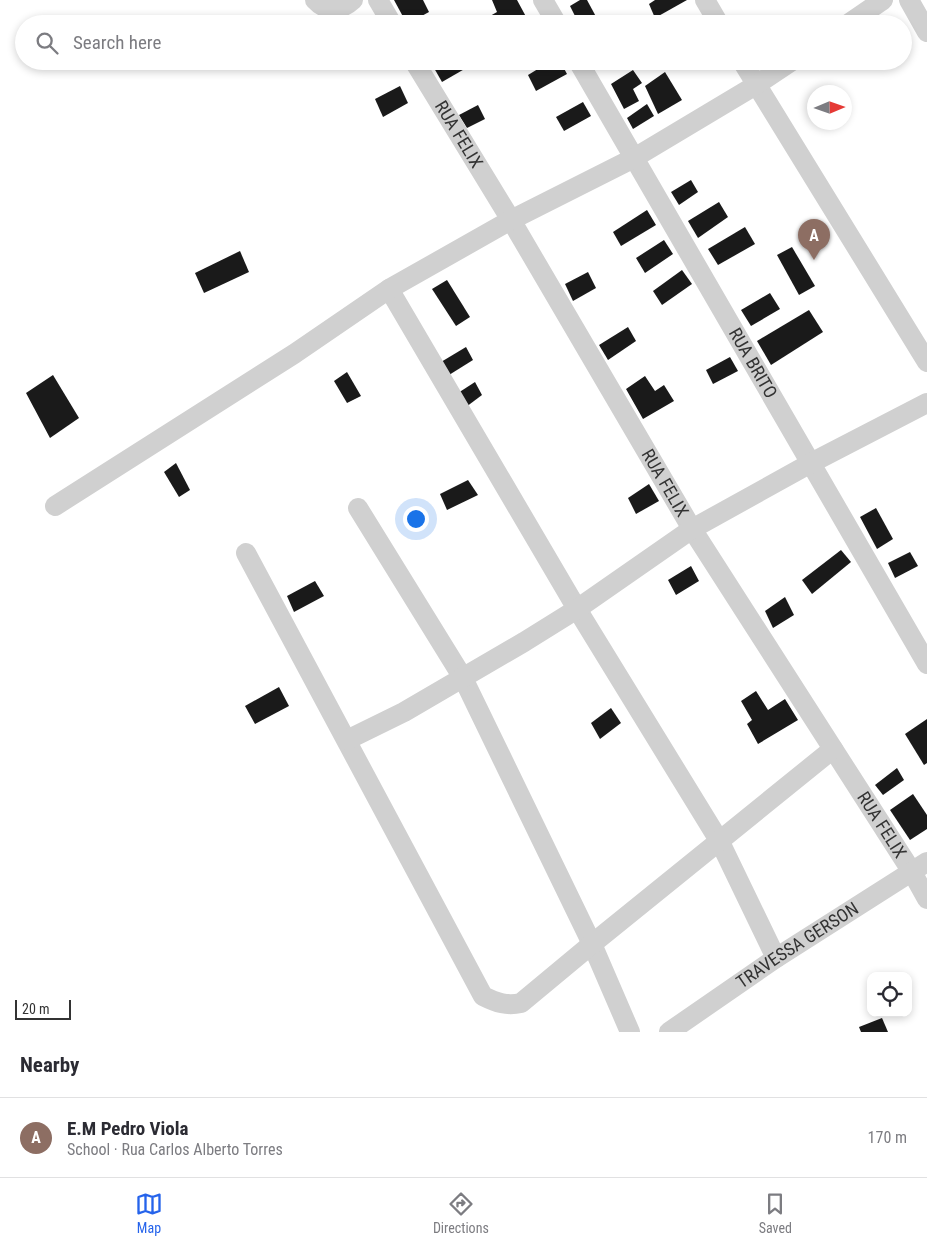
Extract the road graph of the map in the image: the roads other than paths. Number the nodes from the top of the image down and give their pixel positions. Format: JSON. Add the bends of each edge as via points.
{"nodes":[{"id":1,"x":315,"y":0,"type":"edge"},
{"id":2,"x":353,"y":0,"type":"edge"},
{"id":3,"x":378,"y":0,"type":"edge"},
{"id":4,"x":544,"y":0,"type":"edge"},
{"id":5,"x":705,"y":0,"type":"edge"},
{"id":6,"x":883,"y":0,"type":"edge"},
{"id":7,"x":909,"y":0,"type":"edge"},
{"id":8,"x":387,"y":15,"type":"edge"},
{"id":9,"x":552,"y":15,"type":"edge"},
{"id":10,"x":714,"y":15,"type":"edge"},
{"id":11,"x":861,"y":15,"type":"edge"},
{"id":12,"x":927,"y":32,"type":"edge"},
{"id":13,"x":419,"y":70,"type":"edge"},
{"id":14,"x":583,"y":70,"type":"edge"},
{"id":15,"x":747,"y":70,"type":"edge"},
{"id":16,"x":778,"y":70,"type":"edge"},
{"id":17,"x":756,"y":85,"type":"junction"},
{"id":18,"x":634,"y":158,"type":"junction"},
{"id":19,"x":511,"y":220,"type":"junction"},
{"id":20,"x":390,"y":289,"type":"junction"},
{"id":21,"x":927,"y":362,"type":"edge"},
{"id":22,"x":927,"y":403,"type":"edge"},
{"id":23,"x":811,"y":463,"type":"junction"},
{"id":24,"x":55,"y":506,"type":"dead end"},
{"id":25,"x":358,"y":508,"type":"dead end"},
{"id":26,"x":692,"y":529,"type":"junction"},
{"id":27,"x":246,"y":553,"type":"dead end"},
{"id":28,"x":577,"y":609,"type":"junction"},
{"id":29,"x":927,"y":664,"type":"edge"},
{"id":30,"x":463,"y":678,"type":"junction"},
{"id":31,"x":347,"y":740,"type":"junction"},
{"id":32,"x":833,"y":748,"type":"junction"},
{"id":33,"x":720,"y":842,"type":"junction"},
{"id":34,"x":919,"y":867,"type":"edge"},
{"id":35,"x":927,"y":899,"type":"edge"},
{"id":36,"x":592,"y":944,"type":"junction"},
{"id":37,"x":776,"y":958,"type":"junction"},
{"id":38,"x":630,"y":1032,"type":"edge"},
{"id":39,"x":668,"y":1032,"type":"edge"}],
"edges":[{"from":1,"to":2,"type":"street","via":[[322,7],[337,10]]},
{"from":3,"to":8,"type":"street"},
{"from":4,"to":9,"type":"street"},
{"from":5,"to":10,"type":"street"},
{"from":6,"to":11,"type":"street"},
{"from":7,"to":12,"type":"street"},
{"from":13,"to":19,"type":"street","name":"RUA FELIX"},
{"from":14,"to":18,"type":"street","name":"RUA BRITO"},
{"from":15,"to":17,"type":"street"},
{"from":16,"to":17,"type":"street"},
{"from":17,"to":18,"type":"street"},
{"from":17,"to":21,"type":"street"},
{"from":18,"to":19,"type":"street"},
{"from":18,"to":23,"type":"street","name":"RUA BRITO"},
{"from":19,"to":20,"type":"street"},
{"from":19,"to":26,"type":"street","name":"RUA FELIX"},
{"from":20,"to":24,"type":"street"},
{"from":20,"to":28,"type":"street"},
{"from":22,"to":23,"type":"street"},
{"from":23,"to":26,"type":"street"},
{"from":23,"to":29,"type":"street","name":"RUA BRITO"},
{"from":25,"to":30,"type":"street"},
{"from":26,"to":28,"type":"street"},
{"from":26,"to":32,"type":"street","name":"RUA FELIX"},
{"from":27,"to":31,"type":"street"},
{"from":28,"to":30,"type":"street"},
{"from":28,"to":33,"type":"street"},
{"from":30,"to":31,"type":"street"},
{"from":30,"to":36,"type":"street"},
{"from":31,"to":36,"type":"street","via":[[483,996],[510,1006],[522,1003]]},
{"from":32,"to":33,"type":"street"},
{"from":32,"to":34,"type":"street","name":"RUA FELIX"},
{"from":33,"to":36,"type":"street"},
{"from":33,"to":37,"type":"street"},
{"from":34,"to":35,"type":"street","name":"RUA FELIX"},
{"from":34,"to":37,"type":"street","name":"TRAVESSA GERSON"},
{"from":36,"to":38,"type":"street"},
{"from":37,"to":39,"type":"street","name":"TRAVESSA GERSON"}]}
